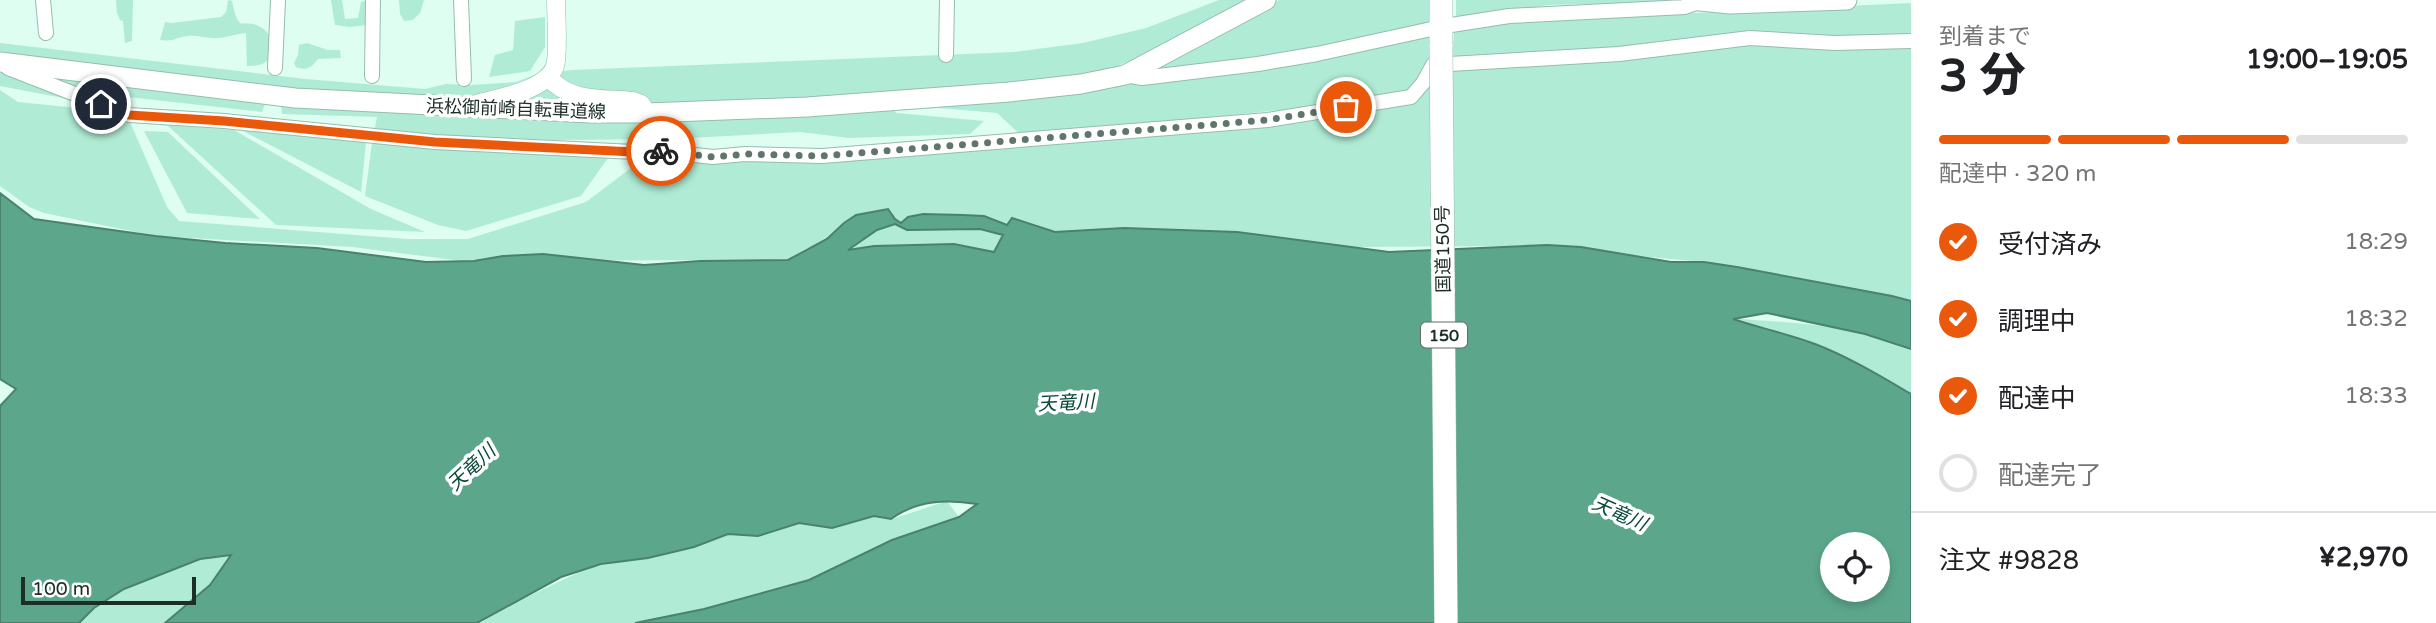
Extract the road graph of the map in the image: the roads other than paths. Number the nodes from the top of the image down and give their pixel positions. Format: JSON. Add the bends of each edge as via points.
{"nodes":[{"id":1,"x":43,"y":0,"type":"edge"},
{"id":2,"x":278,"y":0,"type":"edge"},
{"id":3,"x":373,"y":0,"type":"edge"},
{"id":4,"x":461,"y":0,"type":"edge"},
{"id":5,"x":556,"y":0,"type":"edge"},
{"id":6,"x":947,"y":0,"type":"edge"},
{"id":7,"x":1266,"y":0,"type":"edge"},
{"id":8,"x":1441,"y":0,"type":"edge"},
{"id":9,"x":1847,"y":0,"type":"edge"},
{"id":10,"x":1695,"y":1,"type":"edge"},
{"id":11,"x":46,"y":33,"type":"dead end"},
{"id":12,"x":1441,"y":37,"type":"junction"},
{"id":13,"x":1911,"y":41,"type":"edge"},
{"id":14,"x":946,"y":55,"type":"dead end"},
{"id":15,"x":0,"y":64,"type":"edge"},
{"id":16,"x":275,"y":68,"type":"dead end"},
{"id":17,"x":1125,"y":75,"type":"junction"},
{"id":18,"x":372,"y":76,"type":"dead end"},
{"id":19,"x":548,"y":77,"type":"junction"},
{"id":20,"x":464,"y":79,"type":"dead end"},
{"id":21,"x":463,"y":108,"type":"junction"},
{"id":22,"x":647,"y":113,"type":"junction"},
{"id":23,"x":1446,"y":623,"type":"edge"}],
"edges":[{"from":1,"to":11,"type":"street"},
{"from":2,"to":16,"type":"street"},
{"from":3,"to":18,"type":"street"},
{"from":4,"to":20,"type":"street"},
{"from":5,"to":19,"type":"street","via":[[556,65]]},
{"from":6,"to":14,"type":"street"},
{"from":7,"to":17,"type":"main road","name":"浜松御前崎自転車道線"},
{"from":8,"to":12,"type":"highway","name":"国道150号","number":"150"},
{"from":9,"to":10,"type":"main road"},
{"from":10,"to":12,"type":"street","via":[[1685,8],[1509,16]]},
{"from":12,"to":17,"type":"street","via":[[1142,78]]},
{"from":12,"to":23,"type":"highway","name":"国道150号","number":"150","bridge":true},
{"from":13,"to":15,"type":"street","via":[[1750,38],[1619,54],[1433,65],[1411,97],[1268,120],[822,156],[713,157],[435,142],[129,115]]},
{"from":15,"to":21,"type":"main road","name":"浜松御前崎自転車道線","via":[[295,98]]},
{"from":17,"to":22,"type":"main road","name":"浜松御前崎自転車道線","via":[[1081,85],[1009,92]]},
{"from":19,"to":21,"type":"street","via":[[530,89]]},
{"from":19,"to":22,"type":"street","via":[[573,96],[633,101]]},
{"from":21,"to":22,"type":"main road","name":"浜松御前崎自転車道線"}]}
